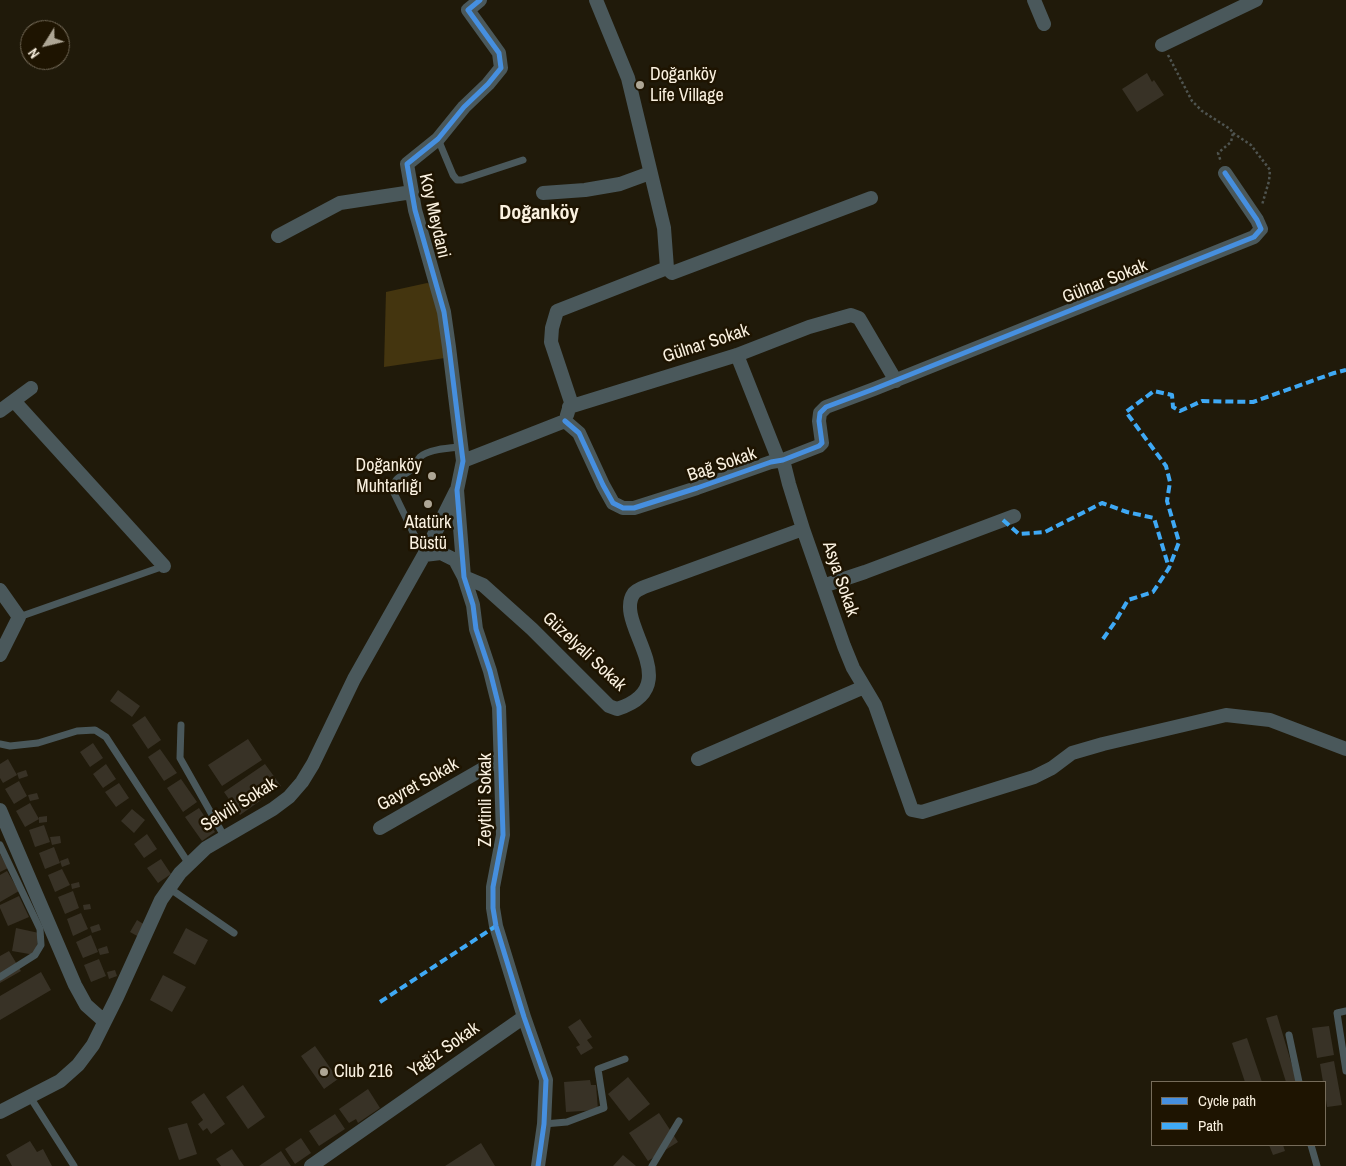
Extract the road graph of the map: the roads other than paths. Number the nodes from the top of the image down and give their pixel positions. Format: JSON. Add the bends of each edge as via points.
{"nodes":[{"id":1,"x":480,"y":0,"type":"edge"},
{"id":2,"x":596,"y":0,"type":"edge"},
{"id":3,"x":1034,"y":0,"type":"edge"},
{"id":4,"x":1256,"y":0,"type":"edge"},
{"id":5,"x":1044,"y":24,"type":"dead end"},
{"id":6,"x":1162,"y":45,"type":"road end"},
{"id":7,"x":438,"y":139,"type":"junction"},
{"id":8,"x":522,"y":160,"type":"dead end"},
{"id":9,"x":650,"y":173,"type":"junction"},
{"id":10,"x":1225,"y":173,"type":"road end"},
{"id":11,"x":412,"y":192,"type":"junction"},
{"id":12,"x":543,"y":193,"type":"dead end"},
{"id":13,"x":871,"y":198,"type":"dead end"},
{"id":14,"x":278,"y":236,"type":"dead end"},
{"id":15,"x":667,"y":268,"type":"junction"},
{"id":16,"x":737,"y":355,"type":"junction"},
{"id":17,"x":896,"y":381,"type":"junction"},
{"id":18,"x":32,"y":388,"type":"dead end"},
{"id":19,"x":14,"y":401,"type":"junction"},
{"id":20,"x":569,"y":407,"type":"junction"},
{"id":21,"x":0,"y":411,"type":"edge"},
{"id":22,"x":565,"y":421,"type":"junction"},
{"id":23,"x":461,"y":447,"type":"junction"},
{"id":24,"x":781,"y":460,"type":"junction"},
{"id":25,"x":463,"y":461,"type":"junction"},
{"id":26,"x":457,"y":490,"type":"junction"},
{"id":27,"x":1014,"y":516,"type":"dead end"},
{"id":28,"x":803,"y":529,"type":"junction"},
{"id":29,"x":424,"y":555,"type":"junction"},
{"id":30,"x":164,"y":566,"type":"joint"},
{"id":31,"x":464,"y":578,"type":"junction"},
{"id":32,"x":823,"y":586,"type":"junction"},
{"id":33,"x":0,"y":590,"type":"edge"},
{"id":34,"x":19,"y":617,"type":"junction"},
{"id":35,"x":0,"y":655,"type":"edge"},
{"id":36,"x":864,"y":687,"type":"junction"},
{"id":37,"x":181,"y":725,"type":"dead end"},
{"id":38,"x":0,"y":744,"type":"edge"},
{"id":39,"x":1346,"y":749,"type":"edge"},
{"id":40,"x":500,"y":759,"type":"junction"},
{"id":41,"x":698,"y":759,"type":"dead end"},
{"id":42,"x":0,"y":810,"type":"edge"},
{"id":43,"x":380,"y":828,"type":"dead end"},
{"id":44,"x":224,"y":836,"type":"junction"},
{"id":45,"x":0,"y":846,"type":"edge"},
{"id":46,"x":189,"y":864,"type":"junction"},
{"id":47,"x":169,"y":888,"type":"junction"},
{"id":48,"x":234,"y":933,"type":"dead end"},
{"id":49,"x":0,"y":977,"type":"edge"},
{"id":50,"x":1346,"y":1011,"type":"edge"},
{"id":51,"x":524,"y":1017,"type":"junction"},
{"id":52,"x":104,"y":1021,"type":"junction"},
{"id":53,"x":1289,"y":1035,"type":"dead end"},
{"id":54,"x":625,"y":1059,"type":"dead end"},
{"id":55,"x":1346,"y":1071,"type":"edge"},
{"id":56,"x":1299,"y":1081,"type":"edge"},
{"id":57,"x":30,"y":1097,"type":"junction"},
{"id":58,"x":0,"y":1112,"type":"edge"},
{"id":59,"x":680,"y":1121,"type":"dead end"},
{"id":60,"x":544,"y":1124,"type":"junction"},
{"id":61,"x":1311,"y":1146,"type":"edge"},
{"id":62,"x":74,"y":1166,"type":"edge"},
{"id":63,"x":311,"y":1166,"type":"edge"},
{"id":64,"x":538,"y":1166,"type":"edge"},
{"id":65,"x":652,"y":1166,"type":"edge"},
{"id":66,"x":1317,"y":1166,"type":"edge"}],
"edges":[{"from":1,"to":7,"type":"street","name":"Koy Meydani","via":[[468,10],[499,53],[501,68]]},
{"from":2,"to":9,"type":"street","via":[[628,78]]},
{"from":3,"to":5,"type":"street"},
{"from":4,"to":6,"type":"street"},
{"from":7,"to":8,"type":"lane","via":[[456,180]]},
{"from":7,"to":11,"type":"street","name":"Koy Meydani","via":[[408,164]]},
{"from":9,"to":12,"type":"street","via":[[620,184]]},
{"from":9,"to":15,"type":"street","via":[[664,228]]},
{"from":10,"to":17,"type":"street","name":"Gülnar Sokak","via":[[1257,220],[1260,229],[1254,237]]},
{"from":11,"to":14,"type":"street","via":[[340,203]]},
{"from":11,"to":23,"type":"street","name":"Koy Meydani","via":[[444,312]]},
{"from":13,"to":15,"type":"street","via":[[672,273]]},
{"from":15,"to":20,"type":"street","via":[[557,311],[551,342],[571,402]]},
{"from":16,"to":17,"type":"street","name":"Gülnar Sokak","via":[[851,315],[859,318]]},
{"from":16,"to":20,"type":"street","name":"Gülnar Sokak"},
{"from":16,"to":24,"type":"street","name":"Asya Sokak"},
{"from":17,"to":24,"type":"street","name":"Bağ Sokak","via":[[826,407],[820,413],[819,421],[822,444]]},
{"from":18,"to":19,"type":"street"},
{"from":19,"to":21,"type":"street"},
{"from":19,"to":30,"type":"street"},
{"from":20,"to":22,"type":"street"},
{"from":22,"to":24,"type":"street","name":"Bağ Sokak","via":[[579,433],[613,503],[623,508],[634,508]]},
{"from":22,"to":25,"type":"street"},
{"from":23,"to":25,"type":"street","name":"Koy Meydani"},
{"from":23,"to":29,"type":"lane","via":[[423,454],[414,468],[395,481],[394,493]]},
{"from":24,"to":28,"type":"street","name":"Asya Sokak"},
{"from":25,"to":26,"type":"street","name":"Zeytinli Sokak"},
{"from":26,"to":29,"type":"street","name":"Selvili Sokak"},
{"from":26,"to":31,"type":"street","name":"Zeytinli Sokak"},
{"from":27,"to":32,"type":"street"},
{"from":28,"to":31,"type":"street","name":"Güzelyali Sokak","via":[[635,592],[630,607],[646,658],[647,686],[636,701],[618,709],[610,706],[483,584]]},
{"from":28,"to":32,"type":"street","name":"Asya Sokak"},
{"from":29,"to":31,"type":"street","via":[[441,553],[455,560]]},
{"from":29,"to":44,"type":"street","name":"Selvili Sokak","via":[[354,679],[302,782],[273,809]]},
{"from":30,"to":34,"type":"lane"},
{"from":31,"to":40,"type":"street","name":"Zeytinli Sokak","via":[[499,707]]},
{"from":32,"to":36,"type":"street","name":"Asya Sokak","via":[[846,653]]},
{"from":33,"to":34,"type":"street"},
{"from":34,"to":35,"type":"street"},
{"from":36,"to":39,"type":"street","name":"Asya Sokak","via":[[875,705],[912,810],[922,812],[1034,777],[1072,753],[1226,715],[1270,720]]},
{"from":36,"to":41,"type":"street"},
{"from":37,"to":44,"type":"lane","via":[[180,758]]},
{"from":38,"to":46,"type":"lane","via":[[10,746],[38,742],[77,731],[95,730],[106,737]]},
{"from":40,"to":43,"type":"street","name":"Gayret Sokak"},
{"from":40,"to":51,"type":"street","name":"Zeytinli Sokak","via":[[503,834],[493,887],[493,908]]},
{"from":42,"to":52,"type":"street","via":[[74,985],[86,1005]]},
{"from":44,"to":46,"type":"street","name":"Selvili Sokak"},
{"from":45,"to":49,"type":"lane","via":[[40,929],[40,945],[35,955]]},
{"from":46,"to":47,"type":"street","name":"Selvili Sokak"},
{"from":47,"to":48,"type":"lane"},
{"from":47,"to":52,"type":"street","name":"Selvili Sokak"},
{"from":50,"to":55,"type":"lane","via":[[1337,1013]]},
{"from":51,"to":60,"type":"street","name":"Zeytinli Sokak","via":[[546,1080]]},
{"from":51,"to":63,"type":"street","name":"Yağiz Sokak"},
{"from":52,"to":57,"type":"street","name":"Selvili Sokak","via":[[93,1045],[78,1065],[60,1081]]},
{"from":53,"to":56,"type":"lane"},
{"from":54,"to":60,"type":"lane","via":[[598,1069],[604,1108],[567,1122]]},
{"from":57,"to":58,"type":"street","name":"Selvili Sokak"},
{"from":57,"to":62,"type":"lane"},
{"from":59,"to":65,"type":"lane"},
{"from":60,"to":64,"type":"street","name":"Zeytinli Sokak"},
{"from":61,"to":66,"type":"lane"}]}
